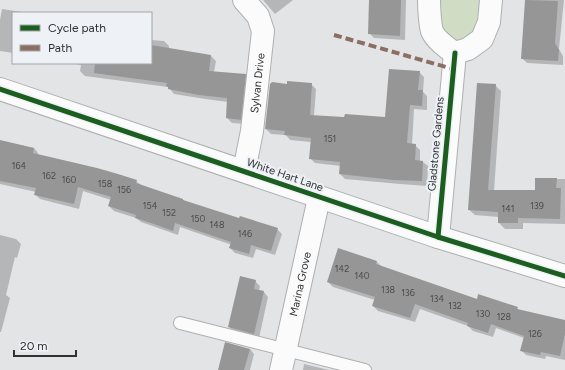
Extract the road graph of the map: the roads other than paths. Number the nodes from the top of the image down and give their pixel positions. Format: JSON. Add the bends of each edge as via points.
{"nodes":[{"id":1,"x":244,"y":0,"type":"edge"},
{"id":2,"x":429,"y":0,"type":"edge"},
{"id":3,"x":491,"y":0,"type":"edge"},
{"id":4,"x":455,"y":53,"type":"junction"},
{"id":5,"x":0,"y":89,"type":"edge"},
{"id":6,"x":244,"y":171,"type":"junction"},
{"id":7,"x":319,"y":198,"type":"junction"},
{"id":8,"x":438,"y":237,"type":"junction"},
{"id":9,"x":565,"y":276,"type":"edge"},
{"id":10,"x":180,"y":323,"type":"dead end"},
{"id":11,"x":283,"y":360,"type":"edge"},
{"id":12,"x":365,"y":370,"type":"edge"}],
"edges":[{"from":1,"to":6,"type":"street","name":"Sylvan Drive","via":[[258,16],[263,31],[252,131]]},
{"from":2,"to":4,"type":"street","via":[[432,32],[445,47]]},
{"from":3,"to":4,"type":"street","via":[[489,22],[482,39],[468,49]]},
{"from":4,"to":8,"type":"street","name":"Gladstone Gardens"},
{"from":5,"to":6,"type":"street","name":"White Hart Lane"},
{"from":6,"to":7,"type":"street","name":"White Hart Lane"},
{"from":7,"to":8,"type":"street","name":"White Hart Lane"},
{"from":7,"to":11,"type":"street","name":"Marina Grove"},
{"from":8,"to":9,"type":"street","name":"White Hart Lane"},
{"from":10,"to":11,"type":"lane"},
{"from":11,"to":12,"type":"lane"}]}
